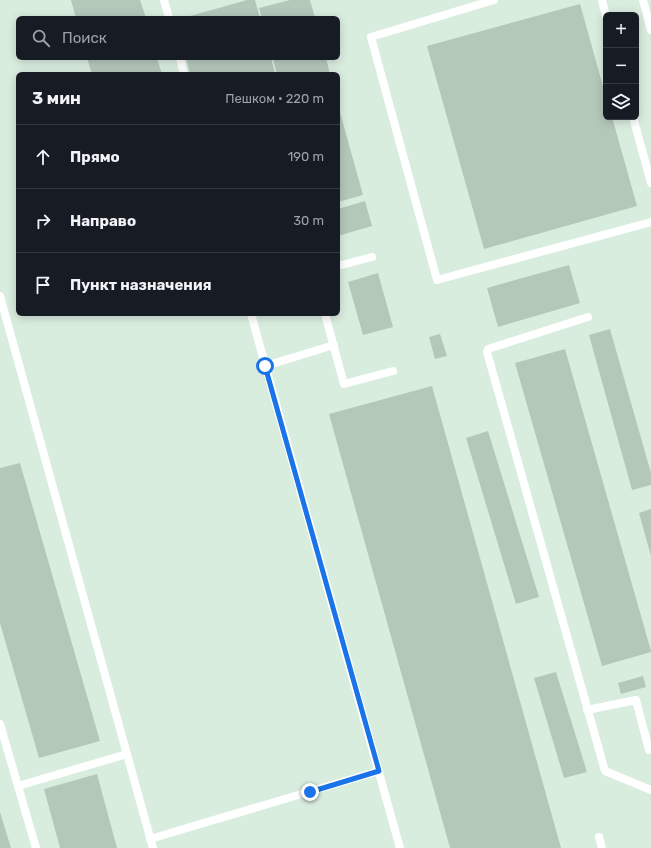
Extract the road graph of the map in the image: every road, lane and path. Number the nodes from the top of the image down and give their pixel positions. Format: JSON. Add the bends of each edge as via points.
{"nodes":[{"id":1,"x":164,"y":0,"type":"edge"},
{"id":2,"x":494,"y":0,"type":"edge"},
{"id":3,"x":602,"y":0,"type":"edge"},
{"id":4,"x":643,"y":0,"type":"edge"},
{"id":5,"x":605,"y":12,"type":"edge"},
{"id":6,"x":168,"y":16,"type":"edge"},
{"id":7,"x":651,"y":30,"type":"edge"},
{"id":8,"x":180,"y":60,"type":"edge"},
{"id":9,"x":184,"y":72,"type":"edge"},
{"id":10,"x":634,"y":120,"type":"edge"},
{"id":11,"x":651,"y":183,"type":"edge"},
{"id":12,"x":651,"y":222,"type":"edge"},
{"id":13,"x":372,"y":257,"type":"dead end"},
{"id":14,"x":340,"y":265,"type":"edge"},
{"id":15,"x":0,"y":296,"type":"edge"},
{"id":16,"x":252,"y":316,"type":"edge"},
{"id":17,"x":326,"y":316,"type":"edge"},
{"id":18,"x":588,"y":317,"type":"dead end"},
{"id":19,"x":334,"y":345,"type":"junction"},
{"id":20,"x":265,"y":366,"type":"junction"},
{"id":21,"x":393,"y":371,"type":"dead end"},
{"id":22,"x":587,"y":710,"type":"junction"},
{"id":23,"x":0,"y":724,"type":"edge"},
{"id":24,"x":649,"y":750,"type":"dead end"},
{"id":25,"x":127,"y":754,"type":"junction"},
{"id":26,"x":379,"y":771,"type":"junction"},
{"id":27,"x":18,"y":786,"type":"junction"},
{"id":28,"x":651,"y":790,"type":"edge"},
{"id":29,"x":599,"y":837,"type":"dead end"},
{"id":30,"x":150,"y":839,"type":"junction"},
{"id":31,"x":36,"y":848,"type":"edge"},
{"id":32,"x":153,"y":848,"type":"edge"},
{"id":33,"x":400,"y":848,"type":"edge"},
{"id":34,"x":602,"y":848,"type":"edge"}],
"edges":[{"from":1,"to":6,"type":"lane"},
{"from":2,"to":12,"type":"lane","via":[[371,37],[437,280]]},
{"from":3,"to":5,"type":"lane"},
{"from":4,"to":7,"type":"lane"},
{"from":8,"to":9,"type":"lane"},
{"from":10,"to":11,"type":"lane"},
{"from":13,"to":14,"type":"lane"},
{"from":15,"to":25,"type":"lane"},
{"from":16,"to":20,"type":"lane"},
{"from":17,"to":19,"type":"lane"},
{"from":18,"to":22,"type":"lane","via":[[488,349],[487,352]]},
{"from":19,"to":20,"type":"lane"},
{"from":19,"to":21,"type":"lane","via":[[344,384]]},
{"from":20,"to":26,"type":"lane"},
{"from":22,"to":24,"type":"lane","via":[[636,700]]},
{"from":22,"to":28,"type":"lane","via":[[605,771]]},
{"from":23,"to":27,"type":"lane"},
{"from":25,"to":27,"type":"lane"},
{"from":25,"to":30,"type":"lane"},
{"from":26,"to":30,"type":"lane"},
{"from":26,"to":33,"type":"lane"},
{"from":27,"to":31,"type":"lane"},
{"from":29,"to":34,"type":"lane"},
{"from":30,"to":32,"type":"lane"}]}
